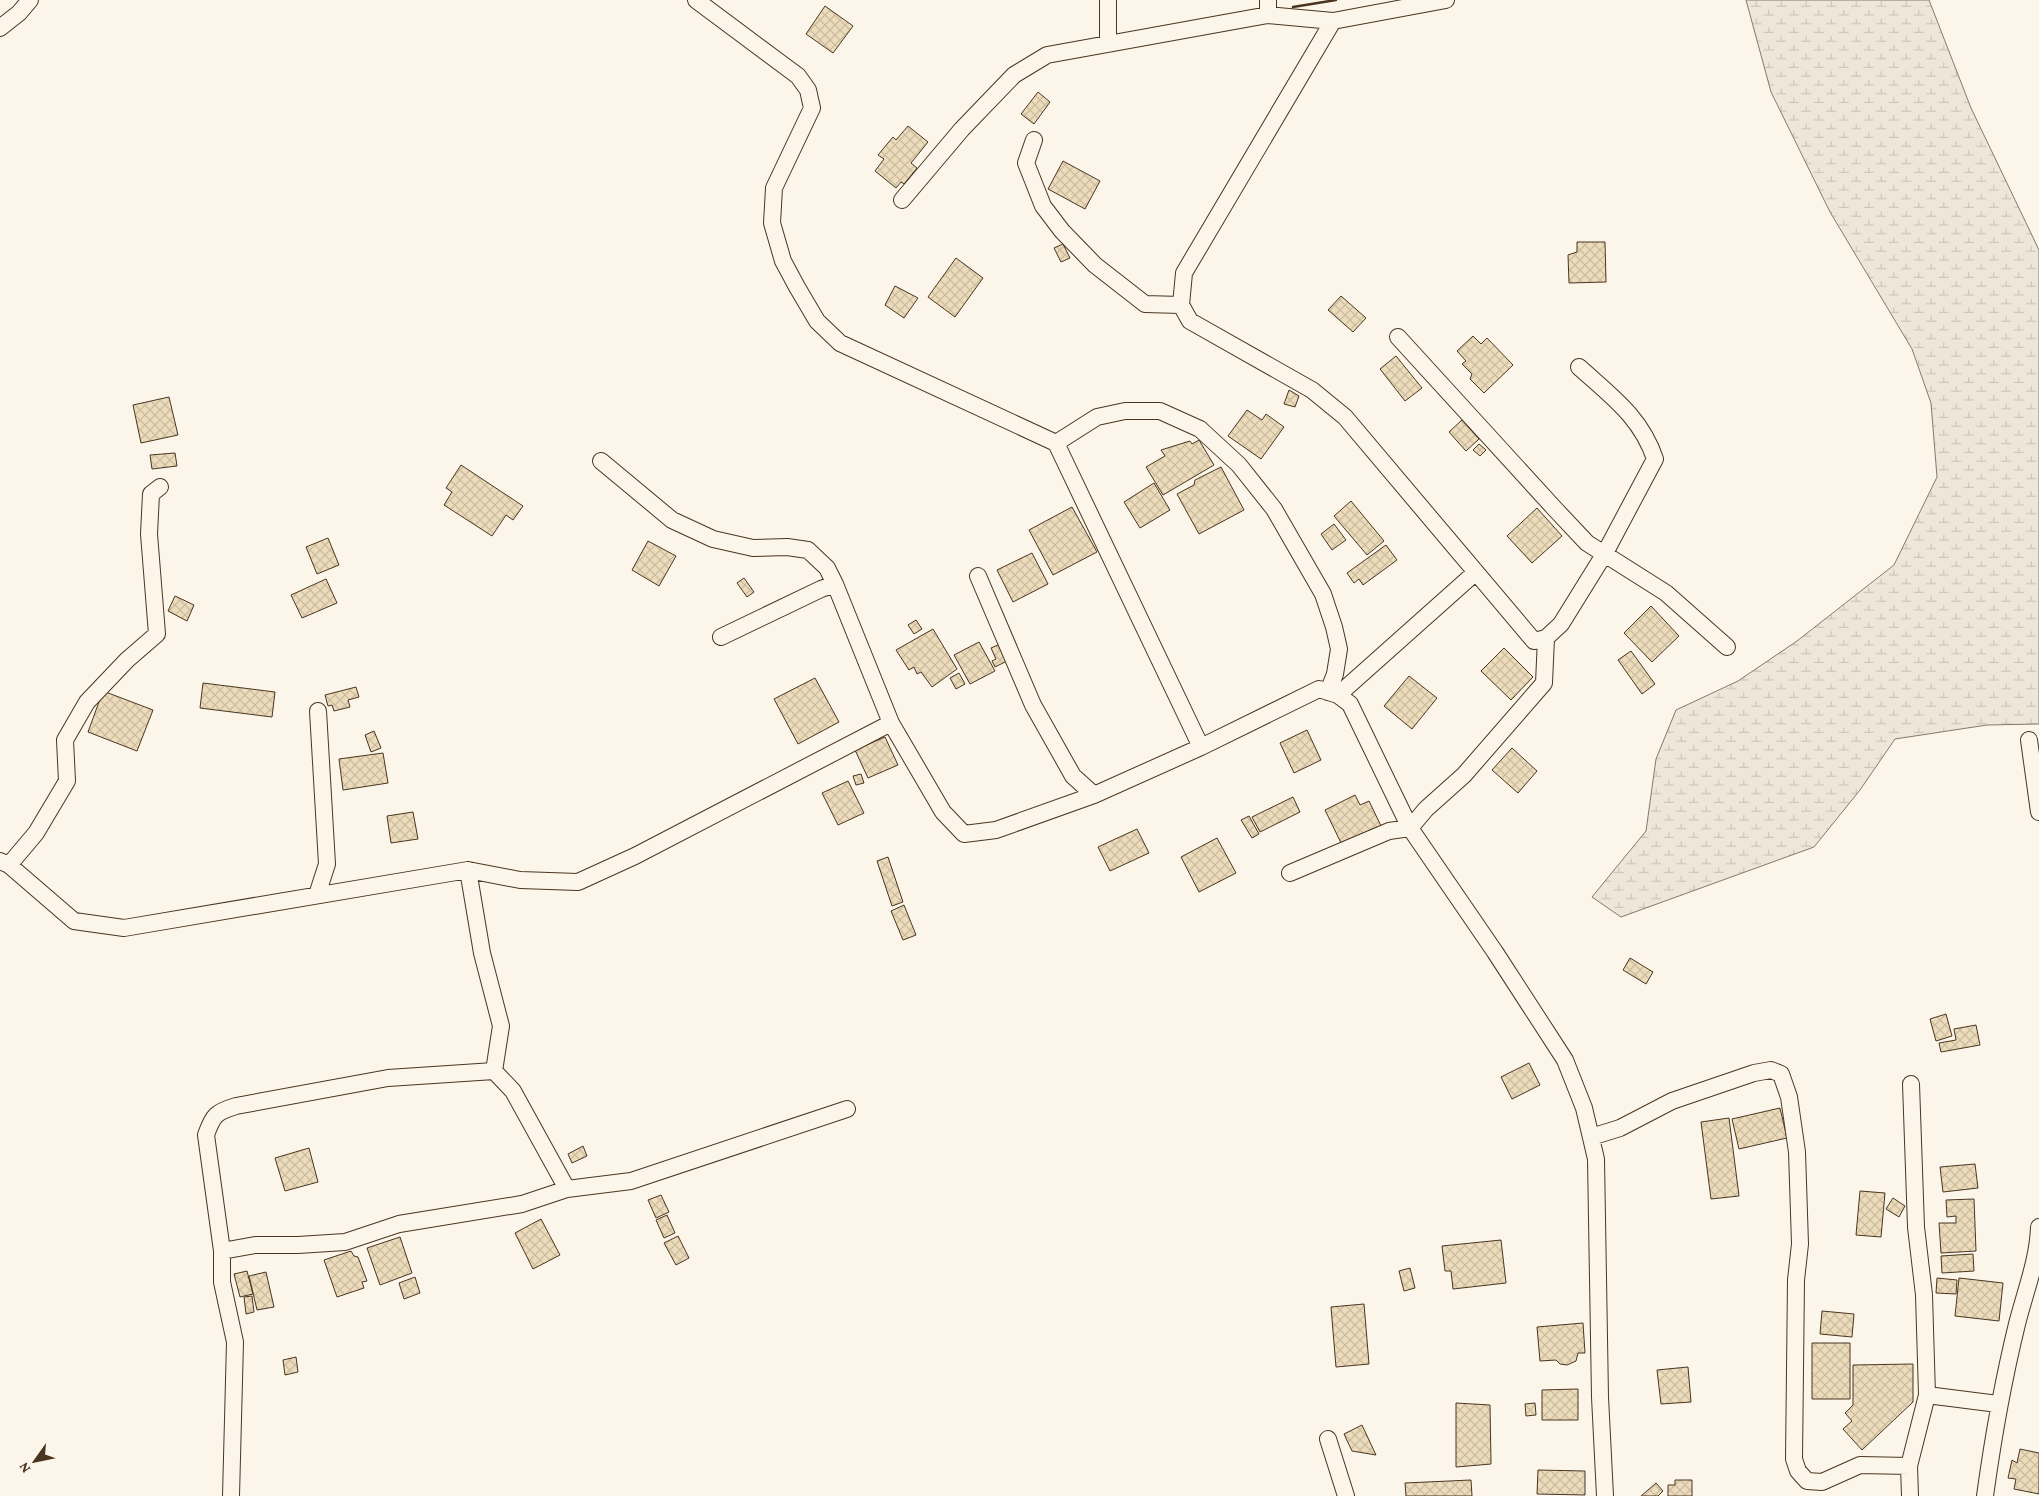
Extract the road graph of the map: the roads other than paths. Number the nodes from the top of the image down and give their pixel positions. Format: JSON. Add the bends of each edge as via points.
{"nodes":[{"id":1,"x":30,"y":0,"type":"edge"},
{"id":2,"x":696,"y":0,"type":"edge"},
{"id":3,"x":1108,"y":0,"type":"edge"},
{"id":4,"x":1446,"y":0,"type":"edge"},
{"id":5,"x":1422,"y":3,"type":"edge"},
{"id":6,"x":1268,"y":8,"type":"edge"},
{"id":7,"x":1332,"y":21,"type":"junction"},
{"id":8,"x":0,"y":28,"type":"edge"},
{"id":9,"x":1108,"y":44,"type":"junction"},
{"id":10,"x":1034,"y":140,"type":"dead end"},
{"id":11,"x":902,"y":200,"type":"dead end"},
{"id":12,"x":1181,"y":305,"type":"junction"},
{"id":13,"x":1398,"y":337,"type":"dead end"},
{"id":14,"x":1580,"y":367,"type":"dead end"},
{"id":15,"x":1056,"y":443,"type":"junction"},
{"id":16,"x":602,"y":461,"type":"dead end"},
{"id":17,"x":160,"y":487,"type":"dead end"},
{"id":18,"x":1605,"y":553,"type":"junction"},
{"id":19,"x":1476,"y":572,"type":"junction"},
{"id":20,"x":978,"y":576,"type":"dead end"},
{"id":21,"x":835,"y":584,"type":"junction"},
{"id":22,"x":721,"y":637,"type":"dead end"},
{"id":23,"x":1546,"y":638,"type":"junction"},
{"id":24,"x":1727,"y":647,"type":"dead end"},
{"id":25,"x":1333,"y":694,"type":"junction"},
{"id":26,"x":318,"y":711,"type":"dead end"},
{"id":27,"x":892,"y":723,"type":"junction"},
{"id":28,"x":2029,"y":740,"type":"dead end"},
{"id":29,"x":1201,"y":747,"type":"junction"},
{"id":30,"x":1094,"y":795,"type":"junction"},
{"id":31,"x":2039,"y":812,"type":"edge"},
{"id":32,"x":1410,"y":828,"type":"junction"},
{"id":33,"x":5,"y":863,"type":"edge"},
{"id":34,"x":468,"y":870,"type":"junction"},
{"id":35,"x":1290,"y":873,"type":"dead end"},
{"id":36,"x":317,"y":895,"type":"junction"},
{"id":37,"x":494,"y":1071,"type":"junction"},
{"id":38,"x":1911,"y":1084,"type":"dead end"},
{"id":39,"x":847,"y":1109,"type":"dead end"},
{"id":40,"x":1591,"y":1137,"type":"junction"},
{"id":41,"x":567,"y":1189,"type":"junction"},
{"id":42,"x":2039,"y":1227,"type":"edge"},
{"id":43,"x":222,"y":1251,"type":"junction"},
{"id":44,"x":1927,"y":1395,"type":"junction"},
{"id":45,"x":1998,"y":1404,"type":"junction"},
{"id":46,"x":1328,"y":1439,"type":"dead end"},
{"id":47,"x":1909,"y":1466,"type":"junction"},
{"id":48,"x":231,"y":1496,"type":"edge"},
{"id":49,"x":1346,"y":1496,"type":"edge"},
{"id":50,"x":1605,"y":1496,"type":"edge"},
{"id":51,"x":1910,"y":1496,"type":"edge"},
{"id":52,"x":1985,"y":1496,"type":"edge"}],
"edges":[{"from":1,"to":8,"type":"street"},
{"from":2,"to":15,"type":"street","via":[[798,76],[808,90],[812,108],[774,188],[772,223],[783,261],[817,322],[840,343]]},
{"from":3,"to":9,"type":"street"},
{"from":4,"to":5,"type":"street"},
{"from":5,"to":7,"type":"street"},
{"from":6,"to":7,"type":"street"},
{"from":6,"to":9,"type":"street"},
{"from":7,"to":12,"type":"street","via":[[1184,273]]},
{"from":9,"to":11,"type":"street","via":[[1047,55],[1014,76],[962,128]]},
{"from":10,"to":12,"type":"street","via":[[1026,163],[1043,206],[1062,231],[1095,265],[1145,304]]},
{"from":12,"to":19,"type":"street","via":[[1190,321],[1312,390],[1345,416]]},
{"from":13,"to":18,"type":"street","via":[[1554,509],[1588,543]]},
{"from":14,"to":18,"type":"street","via":[[1630,413],[1655,459]]},
{"from":15,"to":25,"type":"street","via":[[1097,417],[1125,411],[1160,410],[1200,429],[1239,465],[1274,509],[1323,594],[1339,649]]},
{"from":15,"to":29,"type":"street"},
{"from":16,"to":21,"type":"street","via":[[672,520],[713,539],[753,548],[808,550],[827,568]]},
{"from":17,"to":33,"type":"street","via":[[151,494],[149,534],[157,634],[87,702],[65,740],[66,781],[36,833]]},
{"from":18,"to":23,"type":"street","via":[[1561,624]]},
{"from":18,"to":24,"type":"street","via":[[1666,593]]},
{"from":19,"to":23,"type":"street","via":[[1534,641]]},
{"from":19,"to":25,"type":"street"},
{"from":20,"to":30,"type":"street","via":[[1033,705],[1072,776]]},
{"from":21,"to":22,"type":"street"},
{"from":21,"to":27,"type":"street"},
{"from":23,"to":32,"type":"street","via":[[1544,683],[1464,775]]},
{"from":25,"to":29,"type":"street","via":[[1319,689]]},
{"from":25,"to":32,"type":"street","via":[[1350,704]]},
{"from":26,"to":36,"type":"street","via":[[327,864]]},
{"from":27,"to":30,"type":"street","via":[[943,812],[964,834],[996,830]]},
{"from":27,"to":34,"type":"street","via":[[635,856],[578,882],[520,880]]},
{"from":28,"to":31,"type":"street"},
{"from":29,"to":30,"type":"street"},
{"from":32,"to":35,"type":"street","via":[[1389,831]]},
{"from":32,"to":40,"type":"street","via":[[1565,1060],[1584,1108]]},
{"from":33,"to":36,"type":"street","via":[[74,921],[124,928]]},
{"from":34,"to":36,"type":"street"},
{"from":34,"to":37,"type":"street","via":[[482,953],[501,1026]]},
{"from":37,"to":41,"type":"street","via":[[513,1090]]},
{"from":37,"to":43,"type":"street","via":[[388,1078],[219,1111],[206,1135]]},
{"from":38,"to":44,"type":"street"},
{"from":39,"to":41,"type":"street","via":[[631,1181]]},
{"from":40,"to":47,"type":"street","via":[[1620,1128],[1672,1101],[1745,1076],[1771,1070],[1781,1074],[1789,1097],[1797,1152],[1800,1244],[1796,1280],[1794,1459],[1798,1471],[1807,1481],[1822,1482],[1860,1465]]},
{"from":40,"to":50,"type":"street","via":[[1596,1159]]},
{"from":41,"to":43,"type":"street","via":[[522,1204],[399,1224],[344,1242],[255,1245]]},
{"from":42,"to":45,"type":"street"},
{"from":43,"to":48,"type":"street","via":[[222,1282],[235,1342]]},
{"from":44,"to":45,"type":"street"},
{"from":44,"to":47,"type":"street"},
{"from":45,"to":52,"type":"street"},
{"from":46,"to":49,"type":"street"},
{"from":47,"to":51,"type":"street"}]}
